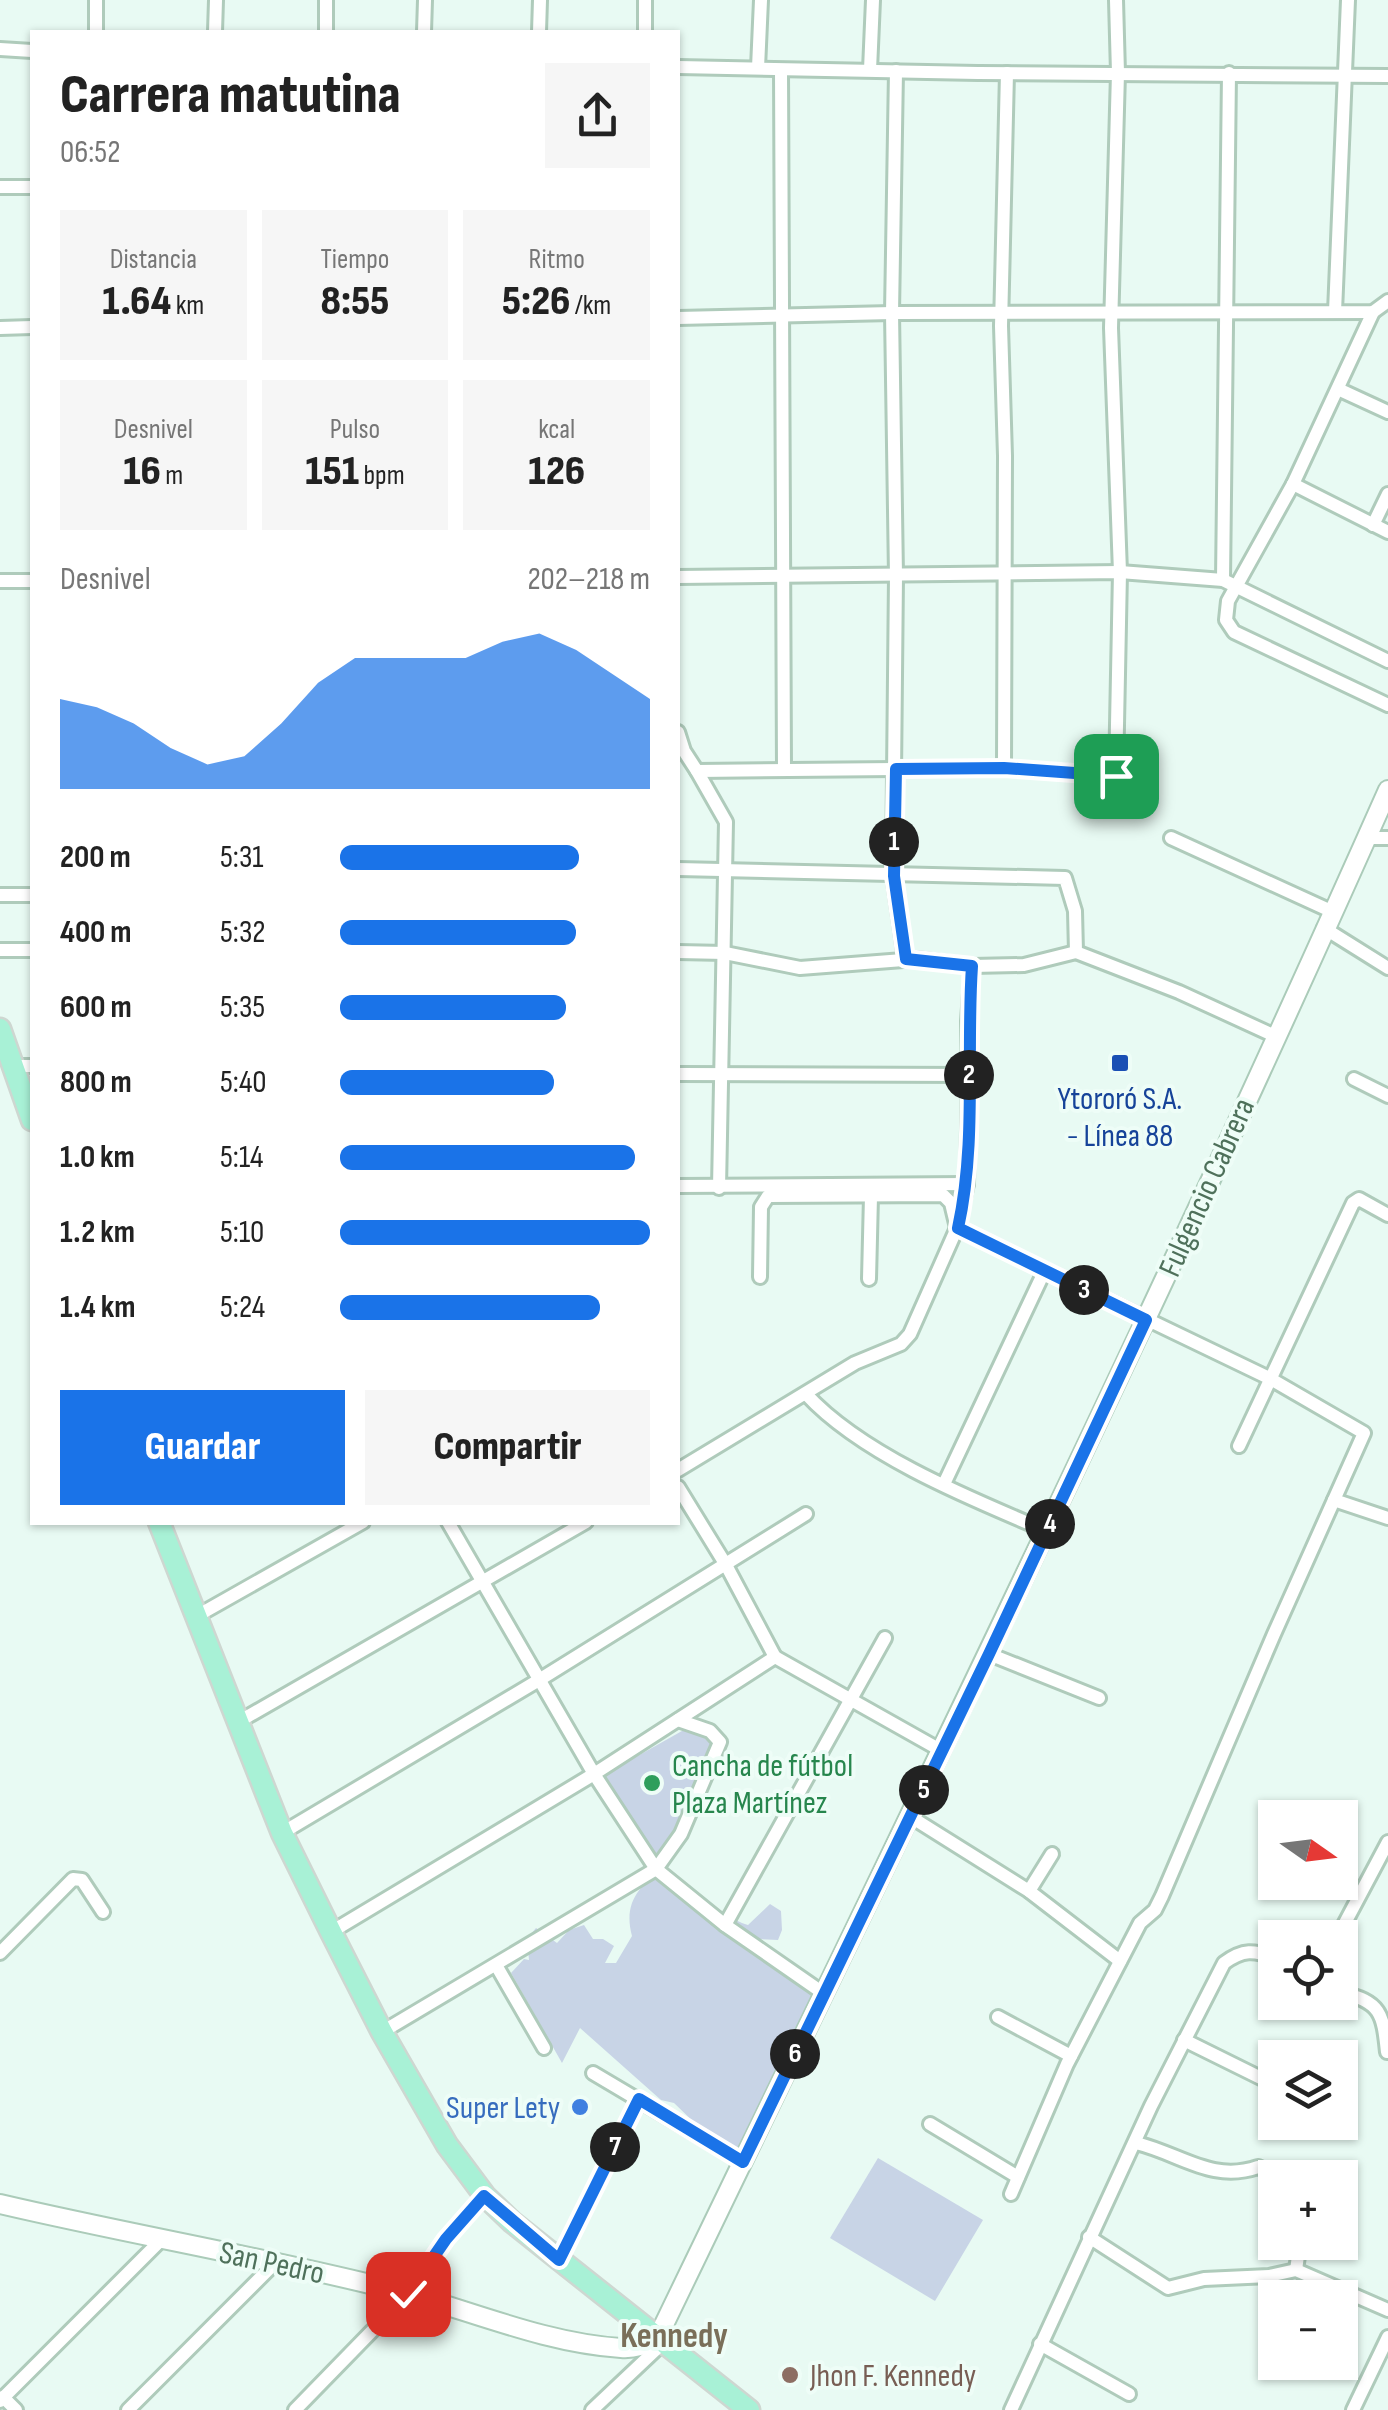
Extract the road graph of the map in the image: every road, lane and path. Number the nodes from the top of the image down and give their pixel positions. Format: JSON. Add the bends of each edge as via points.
{"nodes":[{"id":1,"x":96,"y":0,"type":"edge"},
{"id":2,"x":216,"y":0,"type":"edge"},
{"id":3,"x":326,"y":0,"type":"edge"},
{"id":4,"x":424,"y":0,"type":"edge"},
{"id":5,"x":540,"y":0,"type":"edge"},
{"id":6,"x":645,"y":0,"type":"edge"},
{"id":7,"x":760,"y":0,"type":"edge"},
{"id":8,"x":873,"y":0,"type":"edge"},
{"id":9,"x":1116,"y":0,"type":"edge"},
{"id":10,"x":1348,"y":0,"type":"edge"},
{"id":11,"x":94,"y":30,"type":"edge"},
{"id":12,"x":216,"y":30,"type":"edge"},
{"id":13,"x":326,"y":30,"type":"edge"},
{"id":14,"x":424,"y":30,"type":"edge"},
{"id":15,"x":539,"y":30,"type":"edge"},
{"id":16,"x":645,"y":30,"type":"edge"},
{"id":17,"x":0,"y":50,"type":"edge"},
{"id":18,"x":30,"y":52,"type":"edge"},
{"id":19,"x":680,"y":67,"type":"edge"},
{"id":20,"x":758,"y":68,"type":"junction"},
{"id":21,"x":781,"y":70,"type":"junction"},
{"id":22,"x":870,"y":70,"type":"junction"},
{"id":23,"x":896,"y":71,"type":"junction"},
{"id":24,"x":1007,"y":73,"type":"junction"},
{"id":25,"x":1118,"y":73,"type":"junction"},
{"id":26,"x":1229,"y":73,"type":"junction"},
{"id":27,"x":1343,"y":75,"type":"junction"},
{"id":28,"x":1388,"y":76,"type":"edge"},
{"id":29,"x":0,"y":187,"type":"edge"},
{"id":30,"x":30,"y":187,"type":"edge"},
{"id":31,"x":1388,"y":301,"type":"edge"},
{"id":32,"x":1335,"y":312,"type":"junction"},
{"id":33,"x":1374,"y":312,"type":"junction"},
{"id":34,"x":892,"y":313,"type":"junction"},
{"id":35,"x":1111,"y":313,"type":"junction"},
{"id":36,"x":1001,"y":314,"type":"junction"},
{"id":37,"x":1228,"y":314,"type":"junction"},
{"id":38,"x":781,"y":315,"type":"junction"},
{"id":39,"x":680,"y":318,"type":"edge"},
{"id":40,"x":30,"y":327,"type":"edge"},
{"id":41,"x":0,"y":328,"type":"edge"},
{"id":42,"x":1338,"y":389,"type":"junction"},
{"id":43,"x":1388,"y":412,"type":"edge"},
{"id":44,"x":1294,"y":484,"type":"junction"},
{"id":45,"x":1388,"y":494,"type":"edge"},
{"id":46,"x":1373,"y":525,"type":"junction"},
{"id":47,"x":1388,"y":532,"type":"edge"},
{"id":48,"x":1120,"y":572,"type":"junction"},
{"id":49,"x":1004,"y":575,"type":"junction"},
{"id":50,"x":783,"y":576,"type":"junction"},
{"id":51,"x":896,"y":576,"type":"junction"},
{"id":52,"x":680,"y":577,"type":"edge"},
{"id":53,"x":30,"y":580,"type":"edge"},
{"id":54,"x":0,"y":581,"type":"edge"},
{"id":55,"x":1230,"y":583,"type":"junction"},
{"id":56,"x":1388,"y":661,"type":"edge"},
{"id":57,"x":1388,"y":705,"type":"edge"},
{"id":58,"x":680,"y":738,"type":"edge"},
{"id":59,"x":784,"y":768,"type":"junction"},
{"id":60,"x":1004,"y":768,"type":"junction"},
{"id":61,"x":896,"y":769,"type":"junction"},
{"id":62,"x":697,"y":771,"type":"junction"},
{"id":63,"x":1116,"y":776,"type":"junction"},
{"id":64,"x":1146,"y":777,"type":"dead end"},
{"id":65,"x":1388,"y":790,"type":"edge"},
{"id":66,"x":1171,"y":838,"type":"dead end"},
{"id":67,"x":1367,"y":838,"type":"junction"},
{"id":68,"x":1388,"y":838,"type":"edge"},
{"id":69,"x":680,"y":869,"type":"edge"},
{"id":70,"x":725,"y":871,"type":"junction"},
{"id":71,"x":894,"y":876,"type":"junction"},
{"id":72,"x":0,"y":895,"type":"edge"},
{"id":73,"x":30,"y":896,"type":"edge"},
{"id":74,"x":1327,"y":920,"type":"junction"},
{"id":75,"x":0,"y":950,"type":"edge"},
{"id":76,"x":30,"y":950,"type":"edge"},
{"id":77,"x":680,"y":952,"type":"edge"},
{"id":78,"x":1076,"y":952,"type":"junction"},
{"id":79,"x":725,"y":953,"type":"junction"},
{"id":80,"x":906,"y":959,"type":"junction"},
{"id":81,"x":972,"y":966,"type":"junction"},
{"id":82,"x":1388,"y":968,"type":"edge"},
{"id":83,"x":0,"y":1029,"type":"edge"},
{"id":84,"x":1275,"y":1036,"type":"junction"},
{"id":85,"x":15,"y":1065,"type":"edge"},
{"id":86,"x":680,"y":1074,"type":"edge"},
{"id":87,"x":723,"y":1074,"type":"junction"},
{"id":88,"x":969,"y":1076,"type":"junction"},
{"id":89,"x":1354,"y":1079,"type":"dead end"},
{"id":90,"x":1388,"y":1096,"type":"edge"},
{"id":91,"x":30,"y":1114,"type":"edge"},
{"id":92,"x":967,"y":1184,"type":"junction"},
{"id":93,"x":680,"y":1186,"type":"edge"},
{"id":94,"x":718,"y":1188,"type":"junction"},
{"id":95,"x":871,"y":1196,"type":"junction"},
{"id":96,"x":1388,"y":1215,"type":"edge"},
{"id":97,"x":958,"y":1228,"type":"junction"},
{"id":98,"x":1045,"y":1270,"type":"junction"},
{"id":99,"x":760,"y":1277,"type":"dead end"},
{"id":100,"x":868,"y":1279,"type":"dead end"},
{"id":101,"x":1146,"y":1320,"type":"junction"},
{"id":102,"x":1269,"y":1378,"type":"junction"},
{"id":103,"x":806,"y":1394,"type":"junction"},
{"id":104,"x":1238,"y":1446,"type":"dead end"},
{"id":105,"x":680,"y":1469,"type":"edge"},
{"id":106,"x":944,"y":1484,"type":"junction"},
{"id":107,"x":680,"y":1490,"type":"edge"},
{"id":108,"x":1334,"y":1500,"type":"junction"},
{"id":109,"x":806,"y":1514,"type":"dead end"},
{"id":110,"x":1388,"y":1518,"type":"edge"},
{"id":111,"x":161,"y":1525,"type":"edge"},
{"id":112,"x":357,"y":1525,"type":"edge"},
{"id":113,"x":450,"y":1525,"type":"edge"},
{"id":114,"x":581,"y":1525,"type":"edge"},
{"id":115,"x":1047,"y":1530,"type":"junction"},
{"id":116,"x":726,"y":1565,"type":"junction"},
{"id":117,"x":482,"y":1582,"type":"junction"},
{"id":118,"x":194,"y":1617,"type":"junction"},
{"id":119,"x":884,"y":1638,"type":"dead end"},
{"id":120,"x":989,"y":1654,"type":"junction"},
{"id":121,"x":776,"y":1657,"type":"junction"},
{"id":122,"x":539,"y":1680,"type":"junction"},
{"id":123,"x":1099,"y":1698,"type":"dead end"},
{"id":124,"x":849,"y":1701,"type":"junction"},
{"id":125,"x":678,"y":1720,"type":"junction"},
{"id":126,"x":238,"y":1722,"type":"junction"},
{"id":127,"x":942,"y":1751,"type":"junction"},
{"id":128,"x":594,"y":1774,"type":"junction"},
{"id":129,"x":911,"y":1817,"type":"junction"},
{"id":130,"x":282,"y":1833,"type":"junction"},
{"id":131,"x":1388,"y":1842,"type":"edge"},
{"id":132,"x":1052,"y":1854,"type":"dead end"},
{"id":133,"x":656,"y":1869,"type":"junction"},
{"id":134,"x":1029,"y":1890,"type":"junction"},
{"id":135,"x":102,"y":1912,"type":"dead end"},
{"id":136,"x":1347,"y":1920,"type":"edge"},
{"id":137,"x":725,"y":1925,"type":"junction"},
{"id":138,"x":331,"y":1932,"type":"junction"},
{"id":139,"x":1258,"y":1952,"type":"edge"},
{"id":140,"x":0,"y":1953,"type":"edge"},
{"id":141,"x":1120,"y":1961,"type":"junction"},
{"id":142,"x":496,"y":1965,"type":"junction"},
{"id":143,"x":824,"y":1993,"type":"junction"},
{"id":144,"x":1358,"y":1999,"type":"edge"},
{"id":145,"x":998,"y":2016,"type":"dead end"},
{"id":146,"x":382,"y":2032,"type":"junction"},
{"id":147,"x":1184,"y":2040,"type":"junction"},
{"id":148,"x":544,"y":2048,"type":"dead end"},
{"id":149,"x":1386,"y":2052,"type":"edge"},
{"id":150,"x":1071,"y":2056,"type":"junction"},
{"id":151,"x":593,"y":2073,"type":"dead end"},
{"id":152,"x":1258,"y":2077,"type":"edge"},
{"id":153,"x":639,"y":2099,"type":"junction"},
{"id":154,"x":930,"y":2124,"type":"dead end"},
{"id":155,"x":1136,"y":2143,"type":"junction"},
{"id":156,"x":743,"y":2162,"type":"junction"},
{"id":157,"x":1258,"y":2166,"type":"edge"},
{"id":158,"x":1018,"y":2178,"type":"junction"},
{"id":159,"x":1011,"y":2194,"type":"dead end"},
{"id":160,"x":484,"y":2196,"type":"junction"},
{"id":161,"x":0,"y":2205,"type":"edge"},
{"id":162,"x":1089,"y":2237,"type":"junction"},
{"id":163,"x":161,"y":2240,"type":"junction"},
{"id":164,"x":559,"y":2260,"type":"junction"},
{"id":165,"x":1297,"y":2260,"type":"edge"},
{"id":166,"x":277,"y":2261,"type":"junction"},
{"id":167,"x":1296,"y":2270,"type":"junction"},
{"id":168,"x":408,"y":2294,"type":"junction"},
{"id":169,"x":1388,"y":2310,"type":"edge"},
{"id":170,"x":1388,"y":2337,"type":"edge"},
{"id":171,"x":660,"y":2342,"type":"junction"},
{"id":172,"x":1040,"y":2344,"type":"junction"},
{"id":173,"x":0,"y":2382,"type":"edge"},
{"id":174,"x":16,"y":2384,"type":"junction"},
{"id":175,"x":1129,"y":2394,"type":"dead end"},
{"id":176,"x":2,"y":2399,"type":"edge"},
{"id":177,"x":16,"y":2410,"type":"edge"},
{"id":178,"x":128,"y":2410,"type":"edge"},
{"id":179,"x":295,"y":2410,"type":"edge"},
{"id":180,"x":592,"y":2410,"type":"edge"},
{"id":181,"x":749,"y":2410,"type":"edge"},
{"id":182,"x":1011,"y":2410,"type":"edge"},
{"id":183,"x":1353,"y":2410,"type":"edge"}],
"edges":[{"from":1,"to":11,"type":"street"},
{"from":2,"to":12,"type":"street"},
{"from":3,"to":13,"type":"street"},
{"from":4,"to":14,"type":"street"},
{"from":5,"to":15,"type":"street"},
{"from":6,"to":16,"type":"street"},
{"from":7,"to":20,"type":"street"},
{"from":8,"to":22,"type":"street"},
{"from":9,"to":25,"type":"street"},
{"from":10,"to":27,"type":"street"},
{"from":17,"to":18,"type":"street"},
{"from":19,"to":20,"type":"street"},
{"from":20,"to":21,"type":"street"},
{"from":21,"to":22,"type":"street"},
{"from":21,"to":38,"type":"street"},
{"from":22,"to":23,"type":"street"},
{"from":23,"to":24,"type":"street"},
{"from":23,"to":34,"type":"street"},
{"from":24,"to":25,"type":"street"},
{"from":24,"to":36,"type":"street"},
{"from":25,"to":26,"type":"street"},
{"from":25,"to":35,"type":"street"},
{"from":26,"to":27,"type":"street"},
{"from":26,"to":37,"type":"street"},
{"from":27,"to":28,"type":"street"},
{"from":27,"to":32,"type":"street"},
{"from":29,"to":30,"type":"street"},
{"from":31,"to":33,"type":"street"},
{"from":32,"to":33,"type":"street"},
{"from":32,"to":37,"type":"street"},
{"from":33,"to":42,"type":"street"},
{"from":34,"to":36,"type":"street"},
{"from":34,"to":38,"type":"street"},
{"from":34,"to":51,"type":"street"},
{"from":35,"to":36,"type":"street"},
{"from":35,"to":37,"type":"street"},
{"from":35,"to":48,"type":"street"},
{"from":36,"to":49,"type":"street"},
{"from":37,"to":55,"type":"street"},
{"from":38,"to":39,"type":"street"},
{"from":38,"to":50,"type":"street"},
{"from":40,"to":41,"type":"street"},
{"from":42,"to":43,"type":"street"},
{"from":42,"to":44,"type":"street"},
{"from":44,"to":46,"type":"street"},
{"from":44,"to":55,"type":"street"},
{"from":45,"to":46,"type":"street"},
{"from":46,"to":47,"type":"street"},
{"from":48,"to":49,"type":"street"},
{"from":48,"to":55,"type":"street"},
{"from":48,"to":63,"type":"street"},
{"from":49,"to":51,"type":"street"},
{"from":49,"to":60,"type":"street"},
{"from":50,"to":51,"type":"street"},
{"from":50,"to":52,"type":"street"},
{"from":50,"to":59,"type":"street"},
{"from":51,"to":61,"type":"street"},
{"from":53,"to":54,"type":"street"},
{"from":55,"to":56,"type":"street"},
{"from":55,"to":57,"type":"street","via":[[1226,620],[1234,632]]},
{"from":58,"to":62,"type":"street"},
{"from":59,"to":61,"type":"street"},
{"from":59,"to":62,"type":"street"},
{"from":60,"to":61,"type":"street"},
{"from":60,"to":63,"type":"street"},
{"from":61,"to":71,"type":"street"},
{"from":62,"to":70,"type":"street","via":[[726,822]]},
{"from":63,"to":64,"type":"street"},
{"from":65,"to":67,"type":"main road","name":"Fulgencio Cabrera"},
{"from":66,"to":74,"type":"street"},
{"from":67,"to":68,"type":"street"},
{"from":67,"to":74,"type":"main road","name":"Fulgencio Cabrera"},
{"from":69,"to":70,"type":"street"},
{"from":70,"to":71,"type":"street"},
{"from":70,"to":79,"type":"street"},
{"from":71,"to":78,"type":"street","via":[[1065,878],[1075,910]]},
{"from":71,"to":80,"type":"street"},
{"from":72,"to":73,"type":"street"},
{"from":74,"to":82,"type":"street"},
{"from":74,"to":84,"type":"main road","name":"Fulgencio Cabrera"},
{"from":75,"to":76,"type":"street"},
{"from":77,"to":79,"type":"street"},
{"from":78,"to":81,"type":"street","via":[[1024,965]]},
{"from":78,"to":84,"type":"street"},
{"from":79,"to":80,"type":"street","via":[[800,968]]},
{"from":79,"to":87,"type":"street"},
{"from":80,"to":81,"type":"street"},
{"from":81,"to":88,"type":"street"},
{"from":83,"to":85,"type":"main road"},
{"from":84,"to":101,"type":"main road","name":"Fulgencio Cabrera"},
{"from":85,"to":91,"type":"main road"},
{"from":86,"to":87,"type":"street"},
{"from":87,"to":88,"type":"street"},
{"from":87,"to":94,"type":"street"},
{"from":88,"to":92,"type":"street"},
{"from":89,"to":90,"type":"street"},
{"from":92,"to":94,"type":"street"},
{"from":92,"to":97,"type":"street"},
{"from":93,"to":94,"type":"street"},
{"from":95,"to":97,"type":"street","via":[[944,1195]]},
{"from":95,"to":99,"type":"street","via":[[766,1198]]},
{"from":95,"to":100,"type":"street"},
{"from":96,"to":102,"type":"street","via":[[1359,1200],[1352,1203]]},
{"from":97,"to":98,"type":"street"},
{"from":97,"to":103,"type":"street","via":[[902,1344]]},
{"from":98,"to":101,"type":"street"},
{"from":98,"to":106,"type":"street"},
{"from":101,"to":102,"type":"street"},
{"from":101,"to":115,"type":"main road","name":"Fulgencio Cabrera"},
{"from":102,"to":104,"type":"street"},
{"from":102,"to":108,"type":"street","via":[[1364,1433]]},
{"from":103,"to":105,"type":"street"},
{"from":103,"to":106,"type":"street","via":[[861,1440]]},
{"from":106,"to":115,"type":"street"},
{"from":107,"to":116,"type":"street"},
{"from":108,"to":110,"type":"street"},
{"from":108,"to":141,"type":"street","via":[[1162,1896]]},
{"from":109,"to":116,"type":"street"},
{"from":111,"to":118,"type":"main road"},
{"from":112,"to":118,"type":"street"},
{"from":113,"to":117,"type":"street"},
{"from":114,"to":117,"type":"street"},
{"from":115,"to":120,"type":"main road","name":"Fulgencio Cabrera"},
{"from":116,"to":121,"type":"street"},
{"from":116,"to":122,"type":"street"},
{"from":117,"to":122,"type":"street"},
{"from":117,"to":126,"type":"street"},
{"from":118,"to":126,"type":"main road"},
{"from":119,"to":124,"type":"street"},
{"from":120,"to":123,"type":"street"},
{"from":120,"to":127,"type":"main road","name":"Fulgencio Cabrera"},
{"from":121,"to":124,"type":"street"},
{"from":121,"to":125,"type":"street"},
{"from":122,"to":128,"type":"street"},
{"from":122,"to":130,"type":"street"},
{"from":124,"to":127,"type":"street"},
{"from":124,"to":137,"type":"street"},
{"from":125,"to":128,"type":"street"},
{"from":125,"to":133,"type":"street","via":[[710,1731],[720,1742],[681,1834]]},
{"from":126,"to":130,"type":"main road"},
{"from":127,"to":129,"type":"main road","name":"Fulgencio Cabrera"},
{"from":128,"to":133,"type":"street"},
{"from":128,"to":138,"type":"street"},
{"from":129,"to":134,"type":"street"},
{"from":129,"to":143,"type":"main road","name":"Fulgencio Cabrera"},
{"from":130,"to":138,"type":"main road"},
{"from":131,"to":136,"type":"street"},
{"from":132,"to":134,"type":"street"},
{"from":133,"to":137,"type":"street"},
{"from":133,"to":142,"type":"street"},
{"from":134,"to":141,"type":"street"},
{"from":135,"to":140,"type":"street","via":[[82,1880],[74,1879]]},
{"from":137,"to":143,"type":"street"},
{"from":138,"to":146,"type":"main road"},
{"from":139,"to":147,"type":"street","via":[[1238,1952],[1224,1962]]},
{"from":141,"to":150,"type":"street"},
{"from":142,"to":146,"type":"street"},
{"from":142,"to":148,"type":"street"},
{"from":143,"to":156,"type":"main road","name":"Fulgencio Cabrera"},
{"from":144,"to":149,"type":"street","via":[[1384,2018]]},
{"from":145,"to":150,"type":"street"},
{"from":146,"to":160,"type":"main road"},
{"from":147,"to":152,"type":"street"},
{"from":147,"to":155,"type":"street"},
{"from":150,"to":158,"type":"street"},
{"from":151,"to":153,"type":"street"},
{"from":153,"to":156,"type":"street"},
{"from":153,"to":164,"type":"street"},
{"from":154,"to":158,"type":"street"},
{"from":155,"to":157,"type":"street","via":[[1222,2174]]},
{"from":155,"to":162,"type":"street"},
{"from":156,"to":171,"type":"main road","name":"Fulgencio Cabrera"},
{"from":158,"to":159,"type":"street"},
{"from":160,"to":164,"type":"main road"},
{"from":160,"to":168,"type":"street"},
{"from":161,"to":163,"type":"main road","name":"San Pedro"},
{"from":162,"to":167,"type":"street","via":[[1168,2288]]},
{"from":162,"to":172,"type":"street"},
{"from":163,"to":166,"type":"main road","name":"San Pedro"},
{"from":163,"to":174,"type":"street"},
{"from":164,"to":171,"type":"main road"},
{"from":165,"to":167,"type":"street"},
{"from":166,"to":168,"type":"main road","name":"San Pedro"},
{"from":166,"to":178,"type":"street"},
{"from":167,"to":169,"type":"street"},
{"from":168,"to":171,"type":"main road","name":"San Pedro","via":[[596,2344],[640,2348]]},
{"from":168,"to":179,"type":"street"},
{"from":170,"to":183,"type":"street"},
{"from":171,"to":180,"type":"street"},
{"from":171,"to":181,"type":"main road"},
{"from":172,"to":175,"type":"street"},
{"from":172,"to":182,"type":"street"},
{"from":173,"to":174,"type":"street"},
{"from":174,"to":176,"type":"street"},
{"from":176,"to":177,"type":"street"}]}
